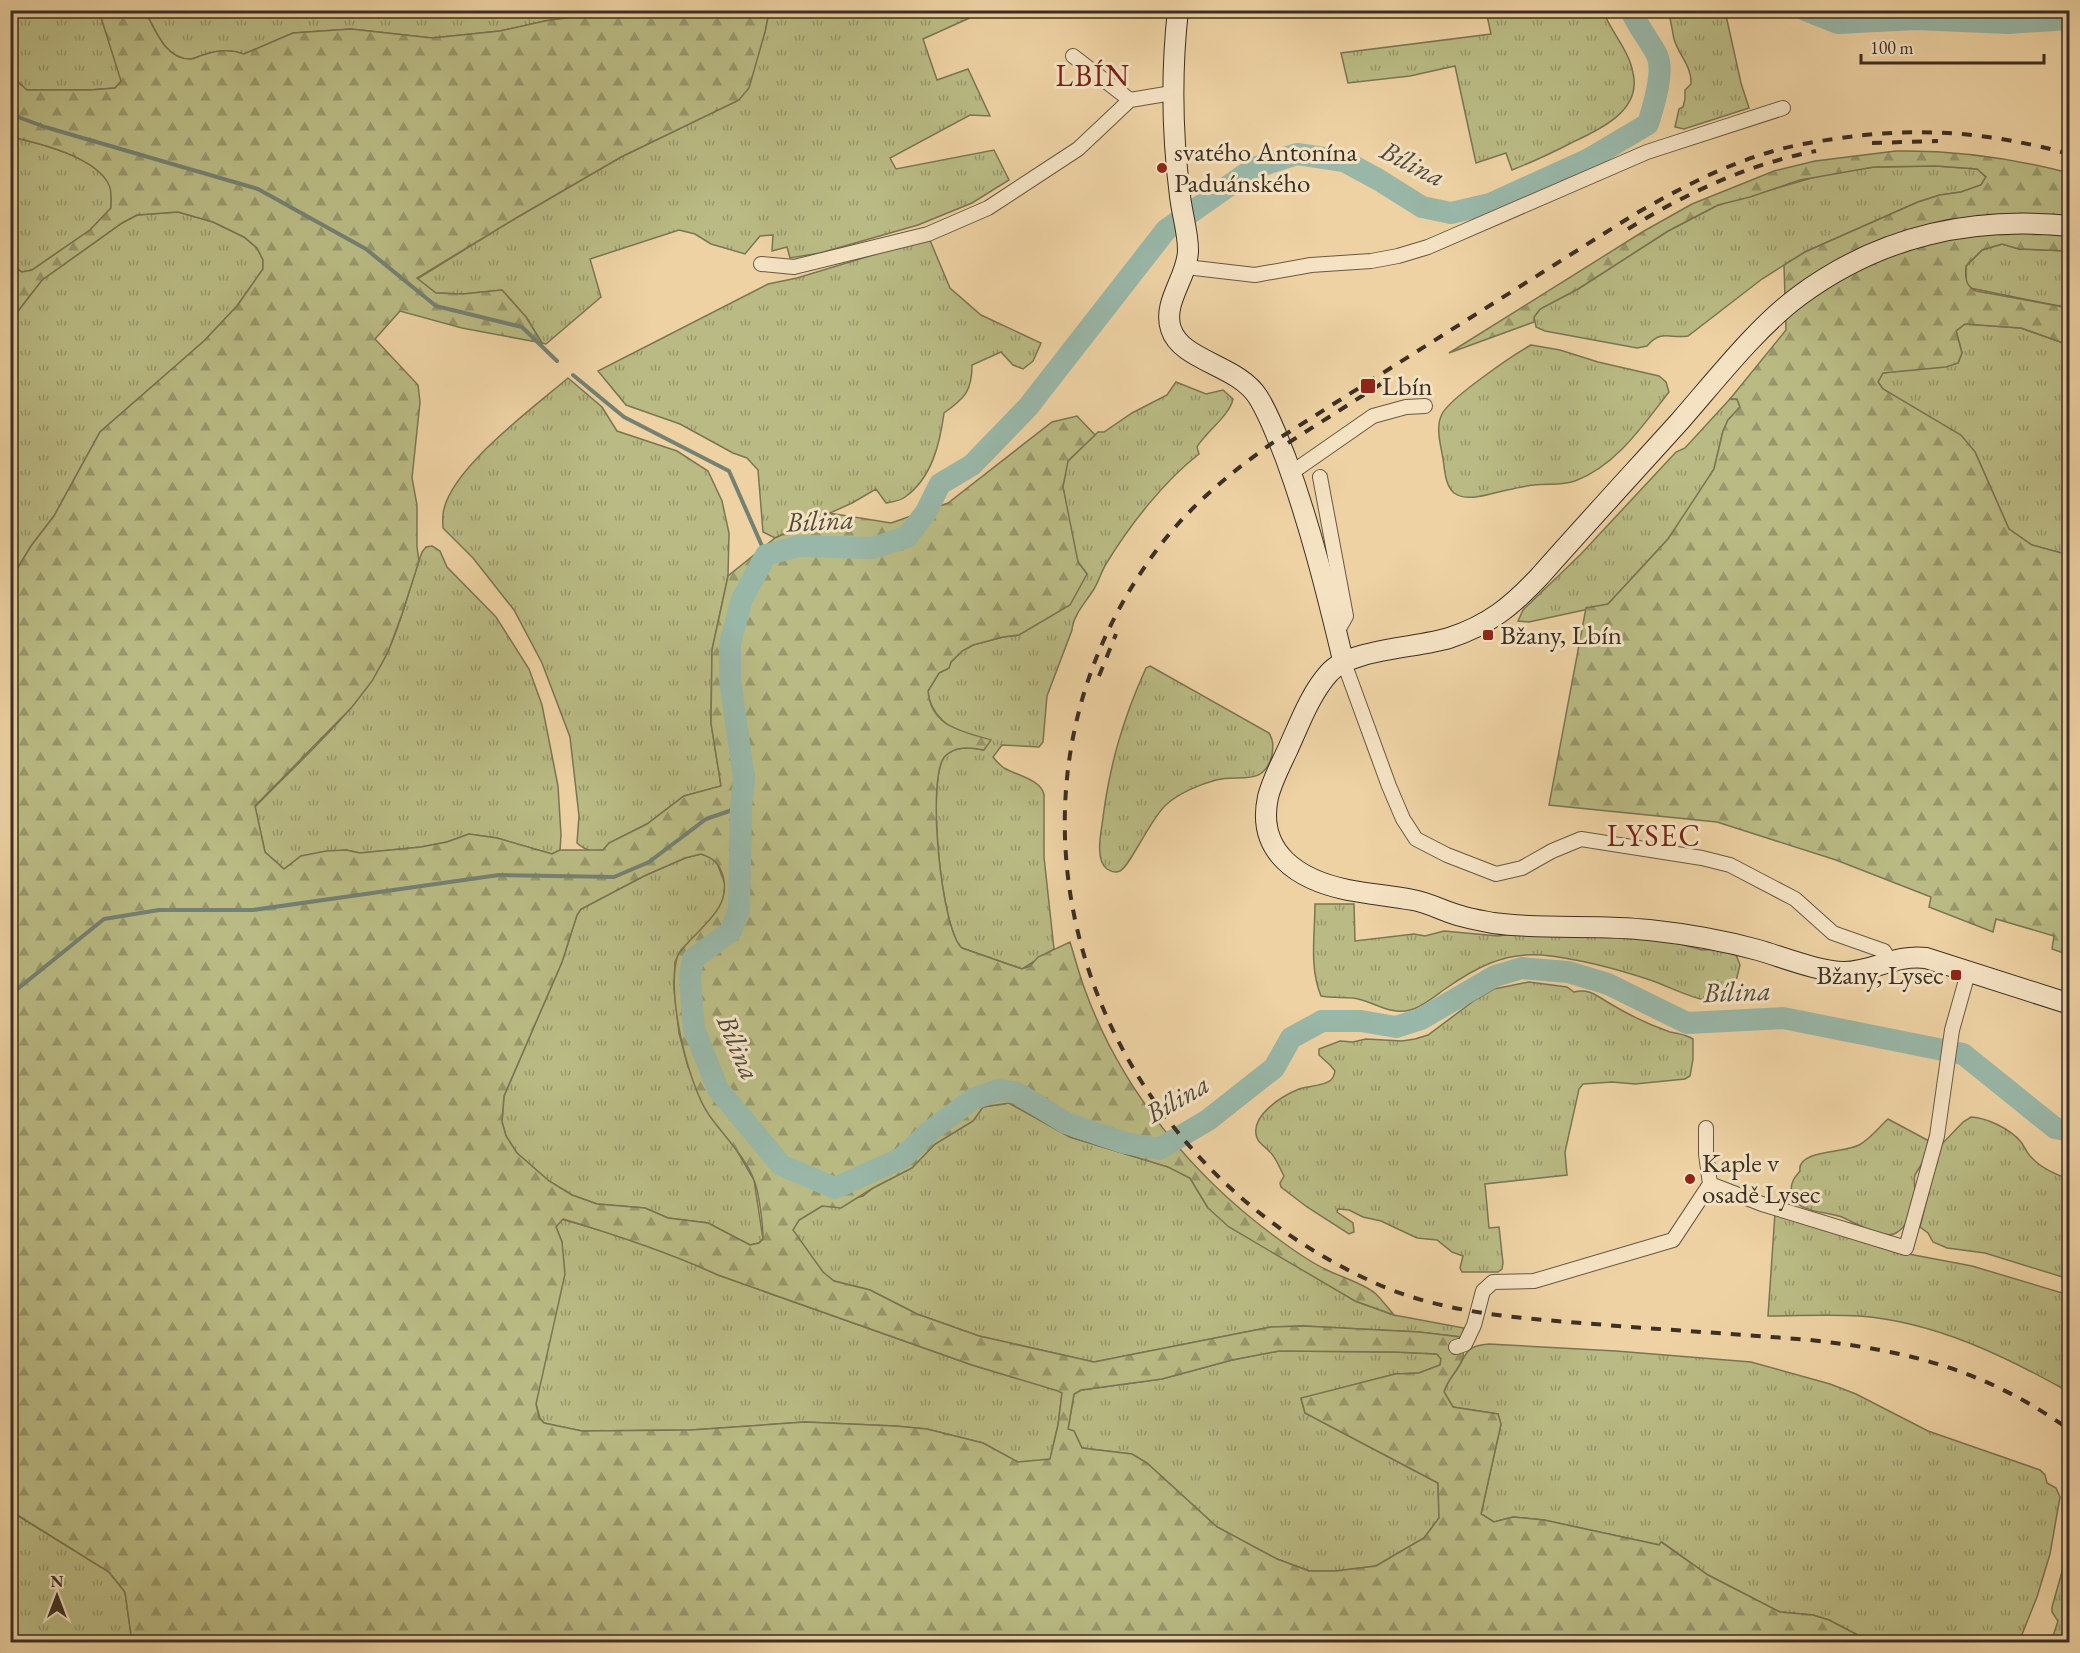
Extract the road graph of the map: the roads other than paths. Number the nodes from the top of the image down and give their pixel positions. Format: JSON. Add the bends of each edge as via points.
{"nodes":[{"id":1,"x":1178,"y":10,"type":"edge"},
{"id":2,"x":1073,"y":56,"type":"dead end"},
{"id":3,"x":1172,"y":93,"type":"junction"},
{"id":4,"x":1130,"y":100,"type":"junction"},
{"id":5,"x":1783,"y":108,"type":"dead end"},
{"id":6,"x":2070,"y":226,"type":"edge"},
{"id":7,"x":761,"y":264,"type":"dead end"},
{"id":8,"x":1186,"y":267,"type":"junction"},
{"id":9,"x":1425,"y":406,"type":"dead end"},
{"id":10,"x":1290,"y":472,"type":"junction"},
{"id":11,"x":1320,"y":477,"type":"dead end"},
{"id":12,"x":1336,"y":632,"type":"junction"},
{"id":13,"x":1343,"y":660,"type":"junction"},
{"id":14,"x":1890,"y":961,"type":"junction"},
{"id":15,"x":1968,"y":973,"type":"junction"},
{"id":16,"x":2070,"y":1004,"type":"edge"},
{"id":17,"x":1706,"y":1128,"type":"dead end"},
{"id":18,"x":1710,"y":1184,"type":"junction"},
{"id":19,"x":1456,"y":1347,"type":"dead end"}],
"edges":[{"from":1,"to":3,"type":"street"},
{"from":2,"to":4,"type":"street"},
{"from":3,"to":4,"type":"street"},
{"from":3,"to":8,"type":"street","via":[[1180,196],[1188,242]]},
{"from":4,"to":7,"type":"street","via":[[1078,149],[988,208],[928,234],[794,267]]},
{"from":5,"to":8,"type":"street","via":[[1647,152],[1428,247],[1398,256],[1255,275]]},
{"from":6,"to":13,"type":"street","via":[[2033,222],[1958,227],[1868,255],[1834,274],[1799,296],[1761,331],[1540,576],[1499,614],[1482,625],[1435,642]]},
{"from":8,"to":10,"type":"street","via":[[1173,298],[1171,329],[1192,354],[1228,370],[1250,386],[1264,408]]},
{"from":9,"to":10,"type":"street","via":[[1373,416]]},
{"from":10,"to":12,"type":"street"},
{"from":11,"to":12,"type":"street","via":[[1346,616]]},
{"from":12,"to":13,"type":"street"},
{"from":13,"to":14,"type":"street","via":[[1389,786],[1416,839],[1496,874],[1522,868],[1581,839],[1730,865],[1795,898],[1833,933],[1884,951]]},
{"from":13,"to":14,"type":"street","via":[[1322,681],[1276,774],[1268,800],[1269,836],[1280,857],[1299,873],[1346,890],[1415,900],[1493,923],[1685,934],[1845,972]]},
{"from":14,"to":15,"type":"street","via":[[1911,956],[1926,958]]},
{"from":15,"to":16,"type":"street"},
{"from":15,"to":18,"type":"street","via":[[1946,1060],[1937,1136],[1906,1248],[1761,1204]]},
{"from":17,"to":18,"type":"street"},
{"from":18,"to":19,"type":"street","via":[[1673,1240],[1534,1281],[1493,1282],[1483,1291],[1465,1344]]}]}
